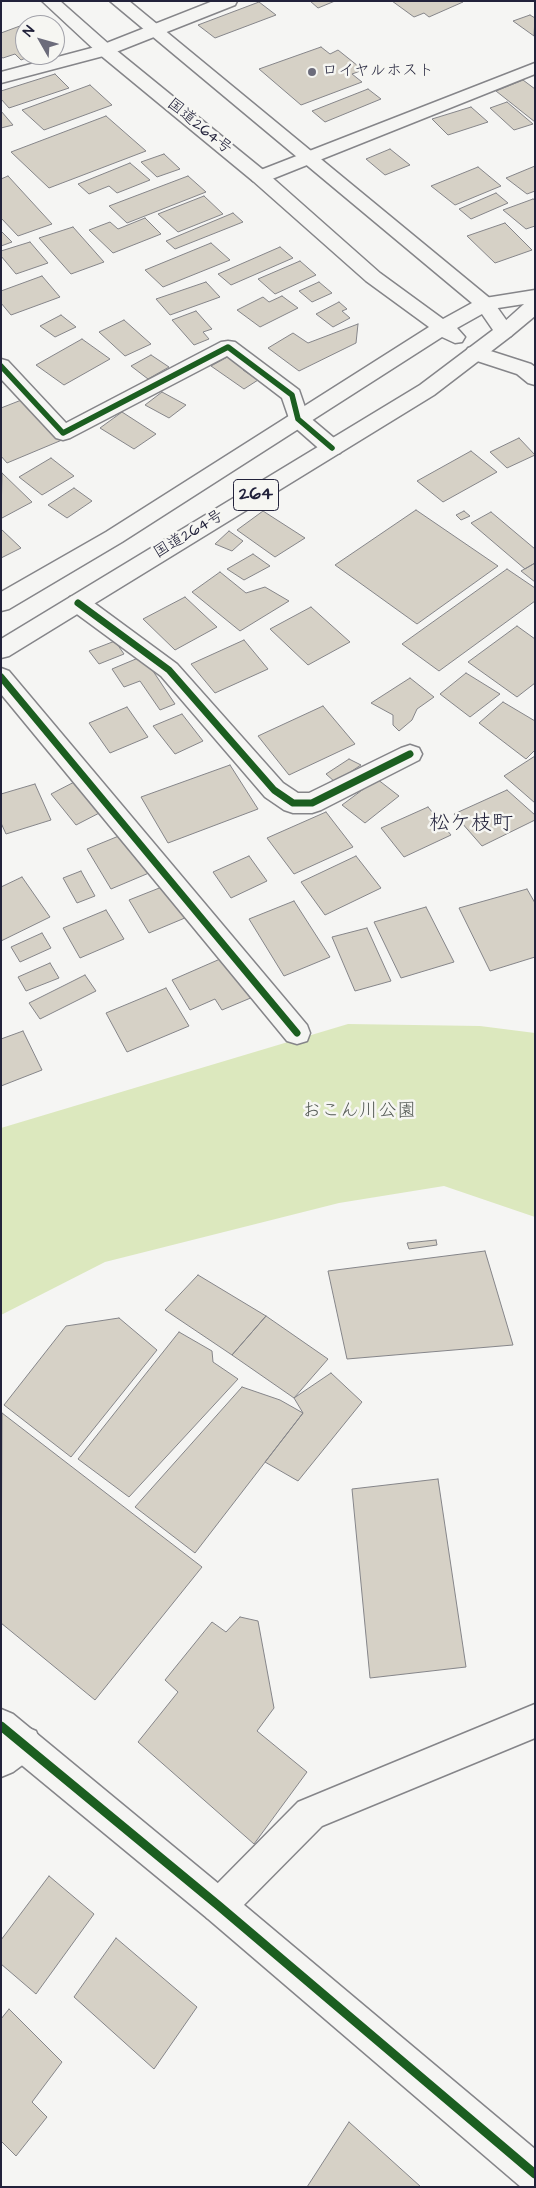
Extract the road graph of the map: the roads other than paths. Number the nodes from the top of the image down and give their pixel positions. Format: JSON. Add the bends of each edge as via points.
{"nodes":[{"id":1,"x":50,"y":1,"type":"edge"},
{"id":2,"x":118,"y":1,"type":"edge"},
{"id":3,"x":230,"y":1,"type":"edge"},
{"id":4,"x":154,"y":31,"type":"junction"},
{"id":5,"x":105,"y":50,"type":"junction"},
{"id":6,"x":535,"y":68,"type":"edge"},
{"id":7,"x":1,"y":78,"type":"edge"},
{"id":8,"x":307,"y":158,"type":"junction"},
{"id":9,"x":260,"y":178,"type":"junction"},
{"id":10,"x":535,"y":296,"type":"edge"},
{"id":11,"x":485,"y":304,"type":"junction"},
{"id":12,"x":535,"y":305,"type":"edge"},
{"id":13,"x":442,"y":328,"type":"junction"},
{"id":14,"x":504,"y":331,"type":"junction"},
{"id":15,"x":475,"y":353,"type":"junction"},
{"id":16,"x":1,"y":366,"type":"edge"},
{"id":17,"x":529,"y":373,"type":"edge"},
{"id":18,"x":9,"y":387,"type":"edge"},
{"id":19,"x":298,"y":420,"type":"junction"},
{"id":20,"x":332,"y":448,"type":"junction"},
{"id":21,"x":1,"y":602,"type":"edge"},
{"id":22,"x":78,"y":603,"type":"junction"},
{"id":23,"x":1,"y":650,"type":"edge"},
{"id":24,"x":1,"y":678,"type":"edge"},
{"id":25,"x":410,"y":754,"type":"dead end"},
{"id":26,"x":297,"y":1033,"type":"dead end"},
{"id":27,"x":535,"y":1721,"type":"edge"},
{"id":28,"x":9,"y":1743,"type":"edge"},
{"id":29,"x":219,"y":1906,"type":"junction"},
{"id":30,"x":535,"y":2174,"type":"edge"}],
"edges":[{"from":1,"to":5,"type":"main road","name":"国道264号"},
{"from":2,"to":4,"type":"main road"},
{"from":3,"to":4,"type":"main road"},
{"from":4,"to":5,"type":"main road"},
{"from":4,"to":8,"type":"main road"},
{"from":5,"to":7,"type":"main road"},
{"from":5,"to":9,"type":"main road","name":"国道264号"},
{"from":6,"to":8,"type":"main road"},
{"from":8,"to":9,"type":"main road"},
{"from":8,"to":11,"type":"main road"},
{"from":9,"to":13,"type":"main road","name":"国道264号","via":[[373,277]]},
{"from":10,"to":11,"type":"main road"},
{"from":11,"to":13,"type":"main road","number":"264"},
{"from":11,"to":14,"type":"main road"},
{"from":12,"to":14,"type":"main road","name":"国道264号"},
{"from":13,"to":15,"type":"main road","name":"国道264号"},
{"from":13,"to":19,"type":"main road","number":"264"},
{"from":14,"to":15,"type":"main road","name":"国道264号","number":"264"},
{"from":14,"to":17,"type":"main road"},
{"from":15,"to":17,"type":"main road"},
{"from":15,"to":20,"type":"main road","name":"国道264号","number":"264","via":[[427,390]]},
{"from":16,"to":18,"type":"main road"},
{"from":18,"to":19,"type":"main road","via":[[63,433],[228,347],[292,395]]},
{"from":19,"to":20,"type":"main road"},
{"from":19,"to":21,"type":"main road","number":"264","via":[[114,537]]},
{"from":20,"to":22,"type":"main road","name":"国道264号","number":"264"},
{"from":22,"to":23,"type":"main road","name":"国道264号","number":"264"},
{"from":22,"to":25,"type":"main road","via":[[169,670],[274,790],[293,803],[312,803]]},
{"from":24,"to":26,"type":"main road"},
{"from":27,"to":29,"type":"main road","via":[[310,1814]]},
{"from":28,"to":29,"type":"main road"},
{"from":29,"to":30,"type":"main road"}]}
